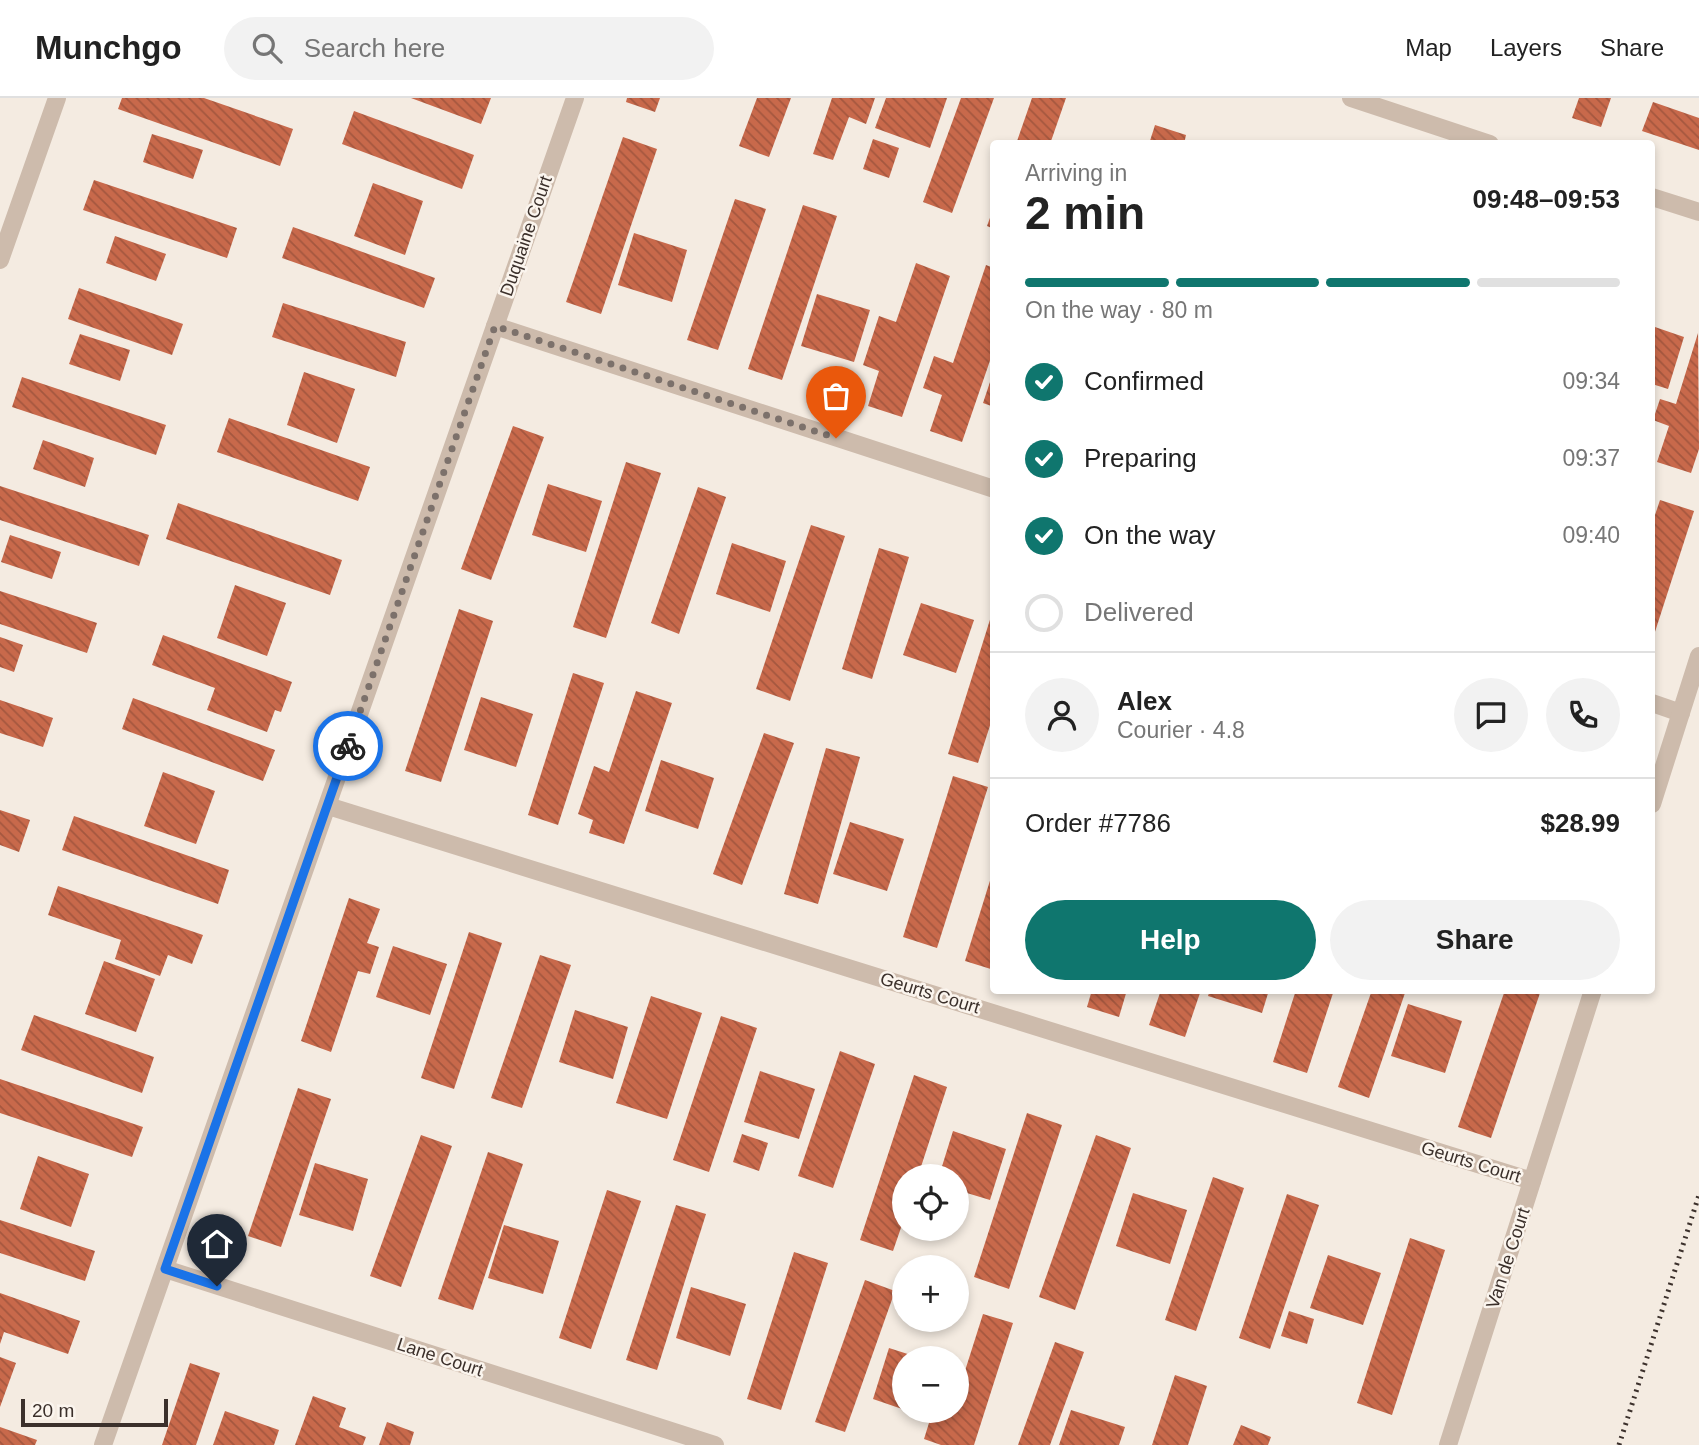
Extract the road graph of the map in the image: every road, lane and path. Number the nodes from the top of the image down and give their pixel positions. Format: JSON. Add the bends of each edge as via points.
{"nodes":[{"id":1,"x":57,"y":98,"type":"edge"},
{"id":2,"x":575,"y":98,"type":"edge"},
{"id":3,"x":1351,"y":98,"type":"edge"},
{"id":4,"x":1478,"y":140,"type":"edge"},
{"id":5,"x":1655,"y":198,"type":"edge"},
{"id":6,"x":1699,"y":212,"type":"edge"},
{"id":7,"x":0,"y":260,"type":"edge"},
{"id":8,"x":495,"y":326,"type":"junction"},
{"id":9,"x":990,"y":488,"type":"edge"},
{"id":10,"x":1699,"y":656,"type":"edge"},
{"id":11,"x":1655,"y":705,"type":"edge"},
{"id":12,"x":1681,"y":713,"type":"junction"},
{"id":13,"x":1655,"y":795,"type":"edge"},
{"id":14,"x":327,"y":806,"type":"junction"},
{"id":15,"x":1592,"y":994,"type":"edge"},
{"id":16,"x":1532,"y":1181,"type":"junction"},
{"id":17,"x":165,"y":1269,"type":"junction"},
{"id":18,"x":103,"y":1445,"type":"edge"},
{"id":19,"x":715,"y":1445,"type":"edge"},
{"id":20,"x":1448,"y":1445,"type":"edge"}],
"edges":[{"from":1,"to":7,"type":"street"},
{"from":2,"to":8,"type":"street","name":"Duquaine Court"},
{"from":3,"to":4,"type":"street"},
{"from":5,"to":6,"type":"street"},
{"from":8,"to":9,"type":"street"},
{"from":8,"to":14,"type":"street","name":"Duquaine Court"},
{"from":10,"to":12,"type":"street"},
{"from":11,"to":12,"type":"street"},
{"from":12,"to":13,"type":"street"},
{"from":14,"to":16,"type":"street","name":"Geurts Court"},
{"from":14,"to":17,"type":"street","name":"Duquaine Court"},
{"from":15,"to":16,"type":"street","name":"Van de Court"},
{"from":16,"to":20,"type":"street","name":"Van de Court"},
{"from":17,"to":18,"type":"street","name":"Duquaine Court"},
{"from":17,"to":19,"type":"street","name":"Lane Court"}]}
